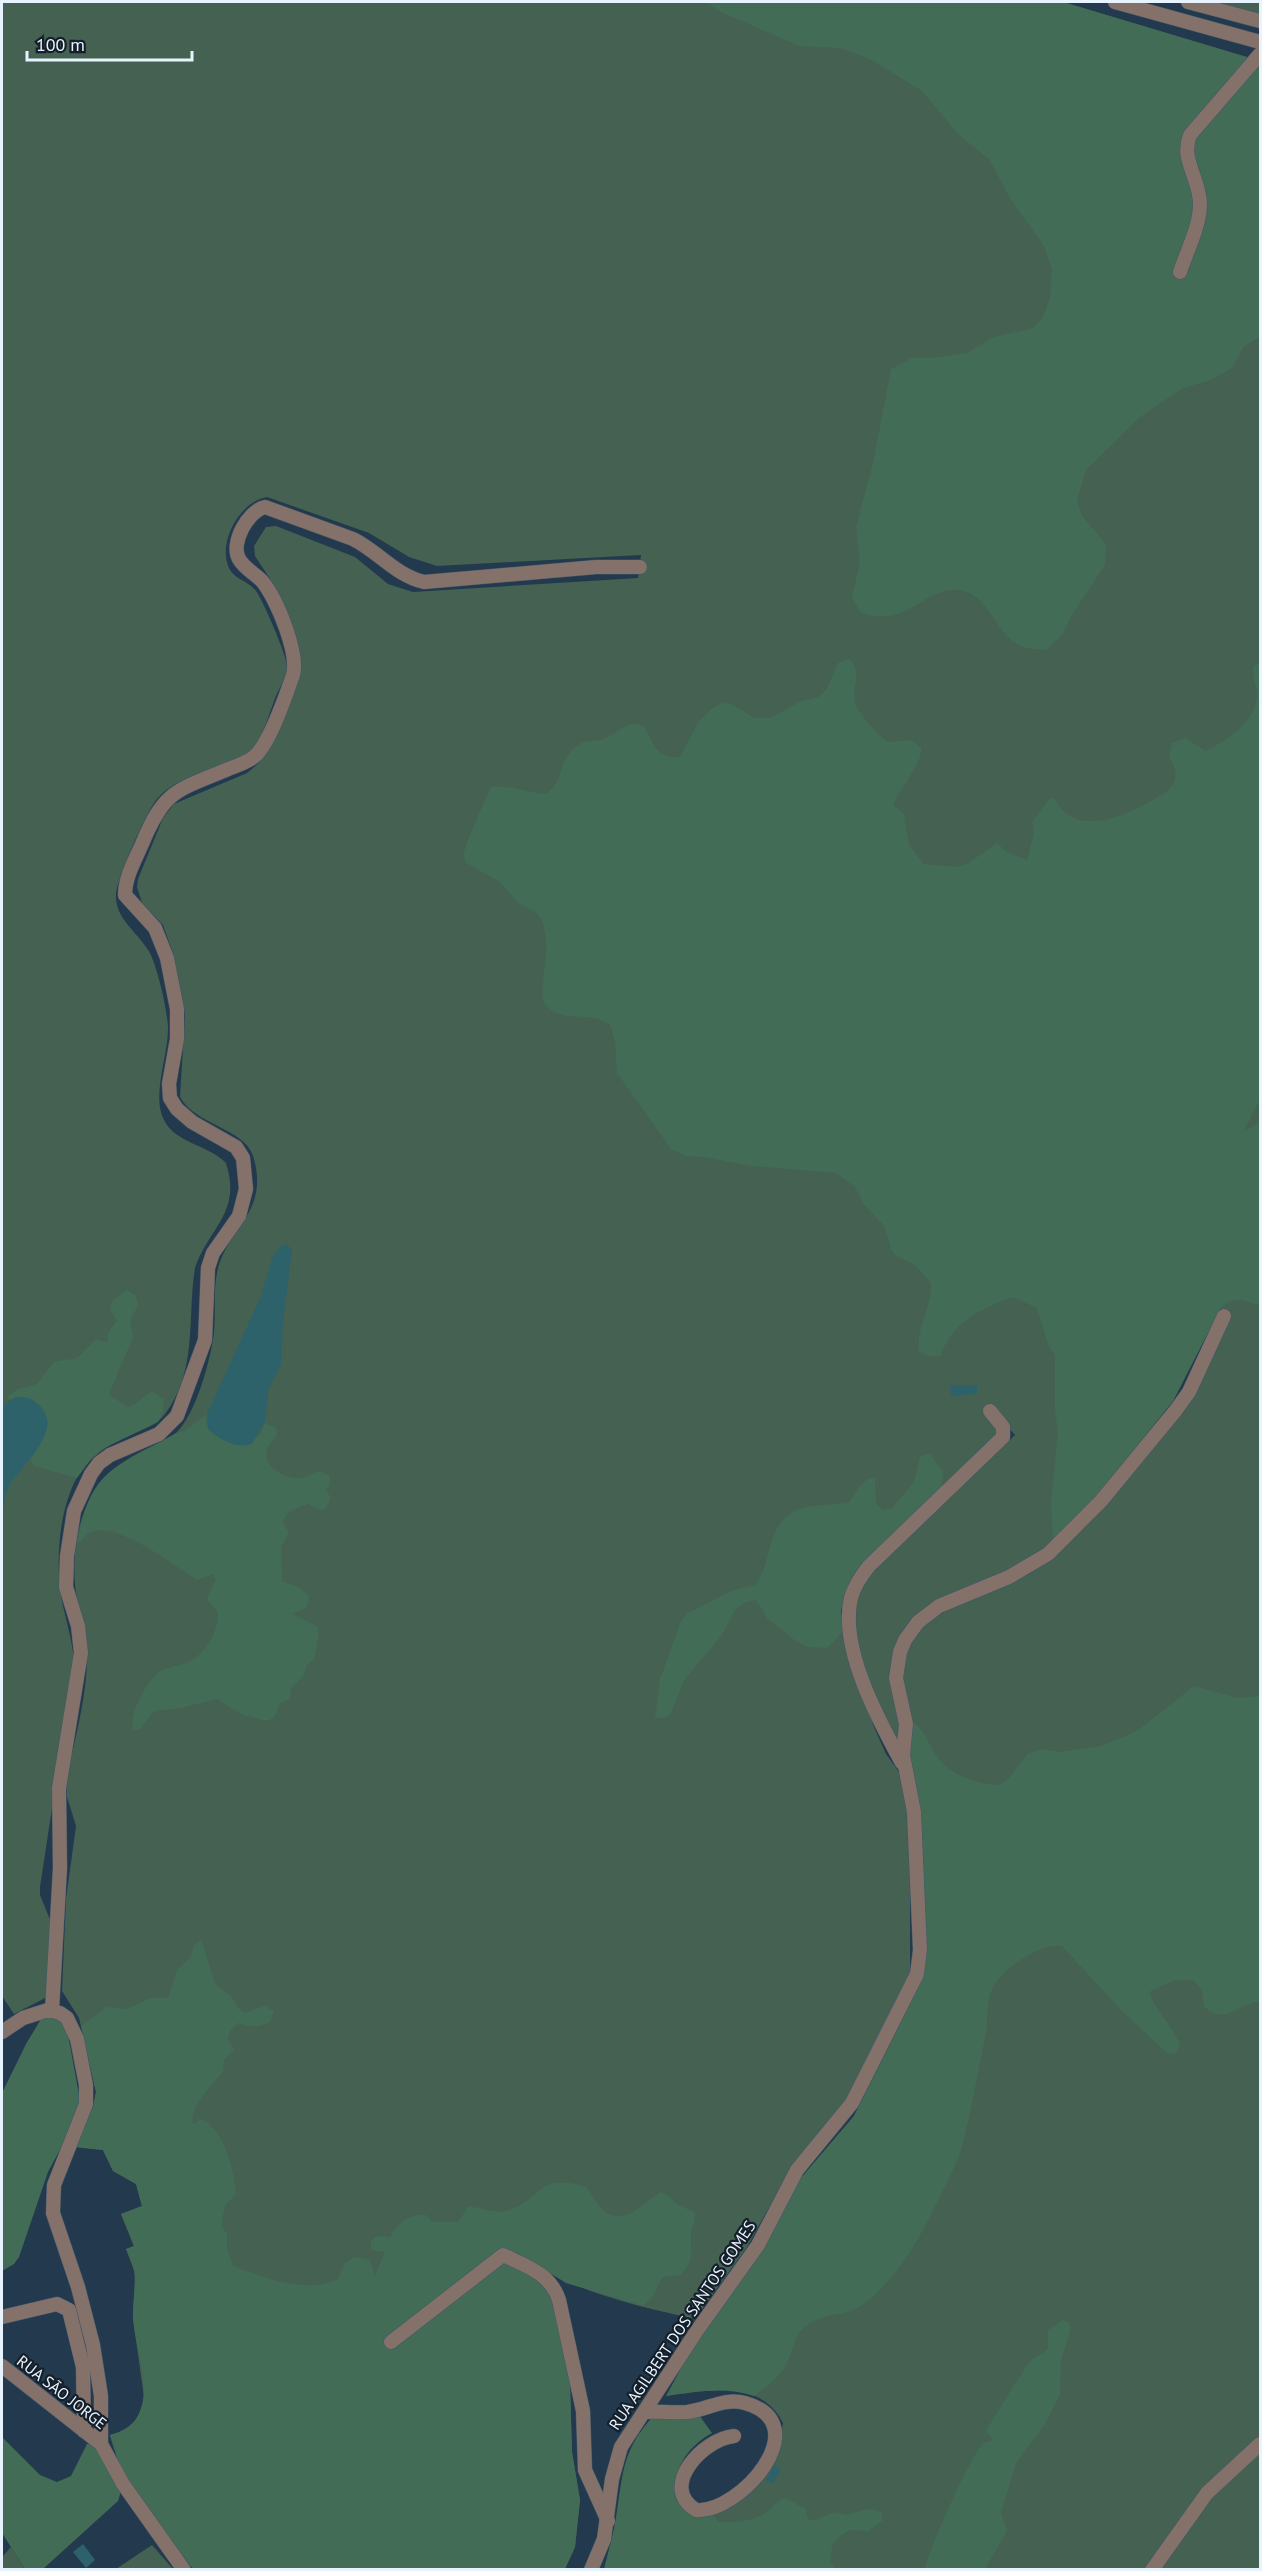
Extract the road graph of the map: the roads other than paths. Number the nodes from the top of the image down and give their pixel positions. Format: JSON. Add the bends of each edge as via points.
{"nodes":[{"id":1,"x":1115,"y":2,"type":"edge"},
{"id":2,"x":1188,"y":2,"type":"edge"},
{"id":3,"x":1260,"y":21,"type":"edge"},
{"id":4,"x":1260,"y":42,"type":"edge"},
{"id":5,"x":1260,"y":54,"type":"edge"},
{"id":6,"x":1180,"y":272,"type":"dead end"},
{"id":7,"x":640,"y":567,"type":"dead end"},
{"id":8,"x":1224,"y":1316,"type":"dead end"},
{"id":9,"x":990,"y":1411,"type":"dead end"},
{"id":10,"x":905,"y":1767,"type":"junction"},
{"id":11,"x":52,"y":2010,"type":"junction"},
{"id":12,"x":2,"y":2032,"type":"edge"},
{"id":13,"x":2,"y":2317,"type":"edge"},
{"id":14,"x":392,"y":2342,"type":"dead end"},
{"id":15,"x":2,"y":2366,"type":"edge"},
{"id":16,"x":645,"y":2412,"type":"junction"},
{"id":17,"x":84,"y":2432,"type":"junction"},
{"id":18,"x":734,"y":2436,"type":"dead end"},
{"id":19,"x":101,"y":2444,"type":"junction"},
{"id":20,"x":1260,"y":2444,"type":"edge"},
{"id":21,"x":608,"y":2521,"type":"junction"},
{"id":22,"x":184,"y":2570,"type":"edge"},
{"id":23,"x":591,"y":2570,"type":"edge"},
{"id":24,"x":1152,"y":2570,"type":"edge"}],
"edges":[{"from":1,"to":4,"type":"street"},
{"from":2,"to":3,"type":"street"},
{"from":5,"to":6,"type":"street","via":[[1186,144],[1200,204]]},
{"from":7,"to":11,"type":"street","via":[[596,567],[424,582],[396,571],[365,545],[265,507],[255,513],[238,537],[238,558],[267,588],[294,651],[293,676],[255,756],[191,784],[161,804],[129,874],[125,895],[155,928],[167,958],[177,1009],[170,1098],[192,1122],[236,1147],[243,1158],[245,1200],[239,1216],[213,1253],[206,1283],[205,1340],[177,1416],[159,1434],[99,1463],[76,1505],[66,1572],[81,1653],[59,1788],[60,1868]]},
{"from":8,"to":10,"type":"street","via":[[1189,1392],[1073,1531],[1029,1567],[939,1606],[911,1631],[900,1653],[896,1678],[906,1724]]},
{"from":9,"to":10,"type":"street","via":[[1004,1430],[1003,1437],[869,1566],[850,1600],[851,1634],[860,1675]]},
{"from":10,"to":16,"type":"street","name":"RUA AGILBERT DOS SANTOS GOMES","via":[[914,1812],[920,1950],[917,1974],[852,2103],[797,2170],[758,2245]]},
{"from":11,"to":12,"type":"street","via":[[23,2018]]},
{"from":11,"to":19,"type":"street","via":[[64,2015],[73,2026],[87,2095],[79,2125],[55,2180],[51,2206],[93,2345],[101,2396]]},
{"from":13,"to":17,"type":"street","via":[[57,2304],[69,2310],[83,2367]]},
{"from":14,"to":21,"type":"street","via":[[503,2255],[541,2273],[559,2300],[583,2411],[585,2470]]},
{"from":15,"to":17,"type":"street","name":"RUA SÃO JORGE"},
{"from":16,"to":18,"type":"street","via":[[689,2412],[738,2401],[754,2407],[774,2423],[775,2447],[753,2478],[719,2505],[696,2510],[683,2499],[685,2474],[700,2451],[717,2440]]},
{"from":16,"to":21,"type":"street","name":"RUA AGILBERT DOS SANTOS GOMES","via":[[617,2457]]},
{"from":17,"to":19,"type":"street","name":"RUA SÃO JORGE"},
{"from":19,"to":22,"type":"street","via":[[123,2484]]},
{"from":20,"to":24,"type":"street","via":[[1207,2493]]},
{"from":21,"to":23,"type":"street","name":"RUA AGILBERT DOS SANTOS GOMES"}]}
